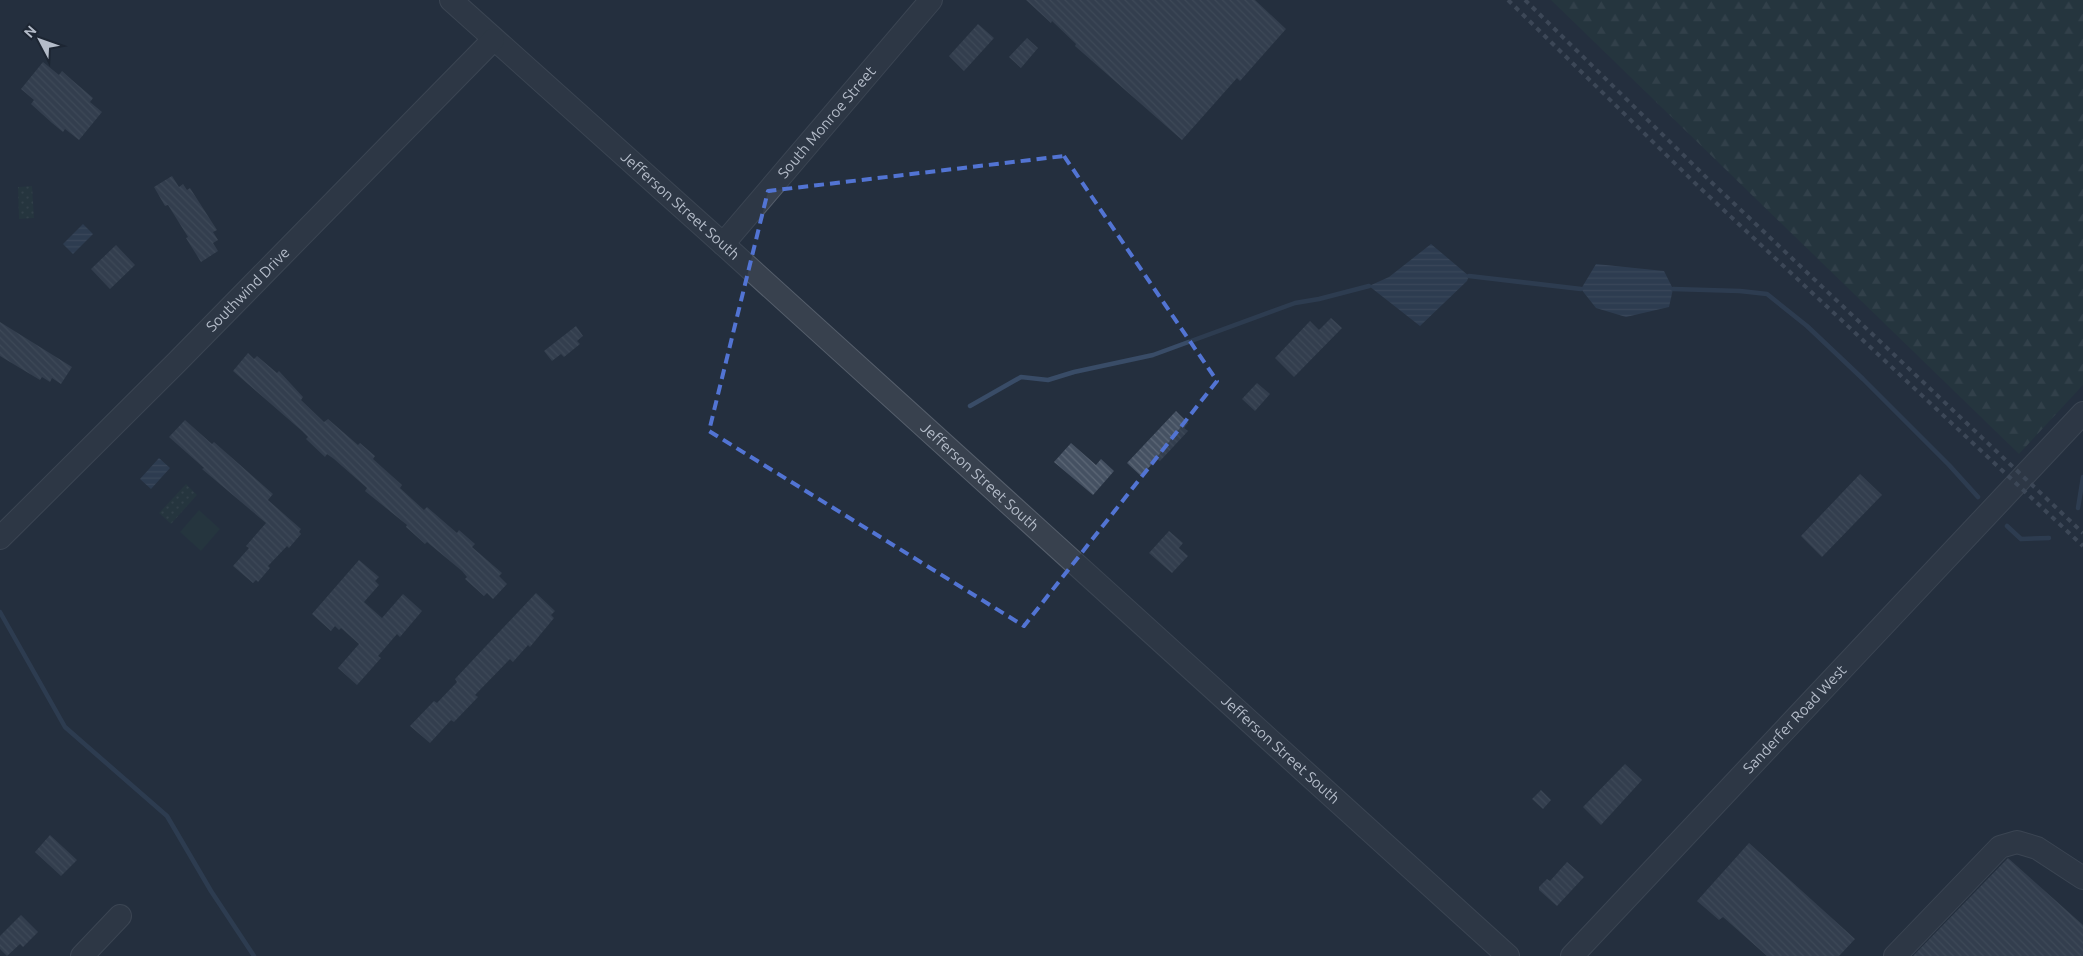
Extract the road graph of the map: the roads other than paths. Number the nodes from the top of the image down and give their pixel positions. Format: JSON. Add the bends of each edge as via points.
{"nodes":[{"id":1,"x":451,"y":0,"type":"edge"},
{"id":2,"x":931,"y":0,"type":"edge"},
{"id":3,"x":494,"y":40,"type":"junction"},
{"id":4,"x":723,"y":244,"type":"junction"},
{"id":5,"x":2083,"y":413,"type":"edge"},
{"id":6,"x":0,"y":538,"type":"edge"},
{"id":7,"x":2083,"y":878,"type":"edge"},
{"id":8,"x":120,"y":916,"type":"dead end"},
{"id":9,"x":82,"y":956,"type":"edge"},
{"id":10,"x":1508,"y":956,"type":"edge"},
{"id":11,"x":1572,"y":956,"type":"edge"},
{"id":12,"x":1896,"y":956,"type":"edge"}],
"edges":[{"from":1,"to":3,"type":"street","name":"Jefferson Street South"},
{"from":2,"to":4,"type":"street","name":"South Monroe Street"},
{"from":3,"to":4,"type":"street","name":"Jefferson Street South"},
{"from":3,"to":6,"type":"street","name":"Southwind Drive"},
{"from":4,"to":10,"type":"street","name":"Jefferson Street South"},
{"from":5,"to":11,"type":"street","name":"Sanderfer Road West"},
{"from":7,"to":12,"type":"street","via":[[2037,848],[2017,842],[2000,847]]},
{"from":8,"to":9,"type":"street"}]}
